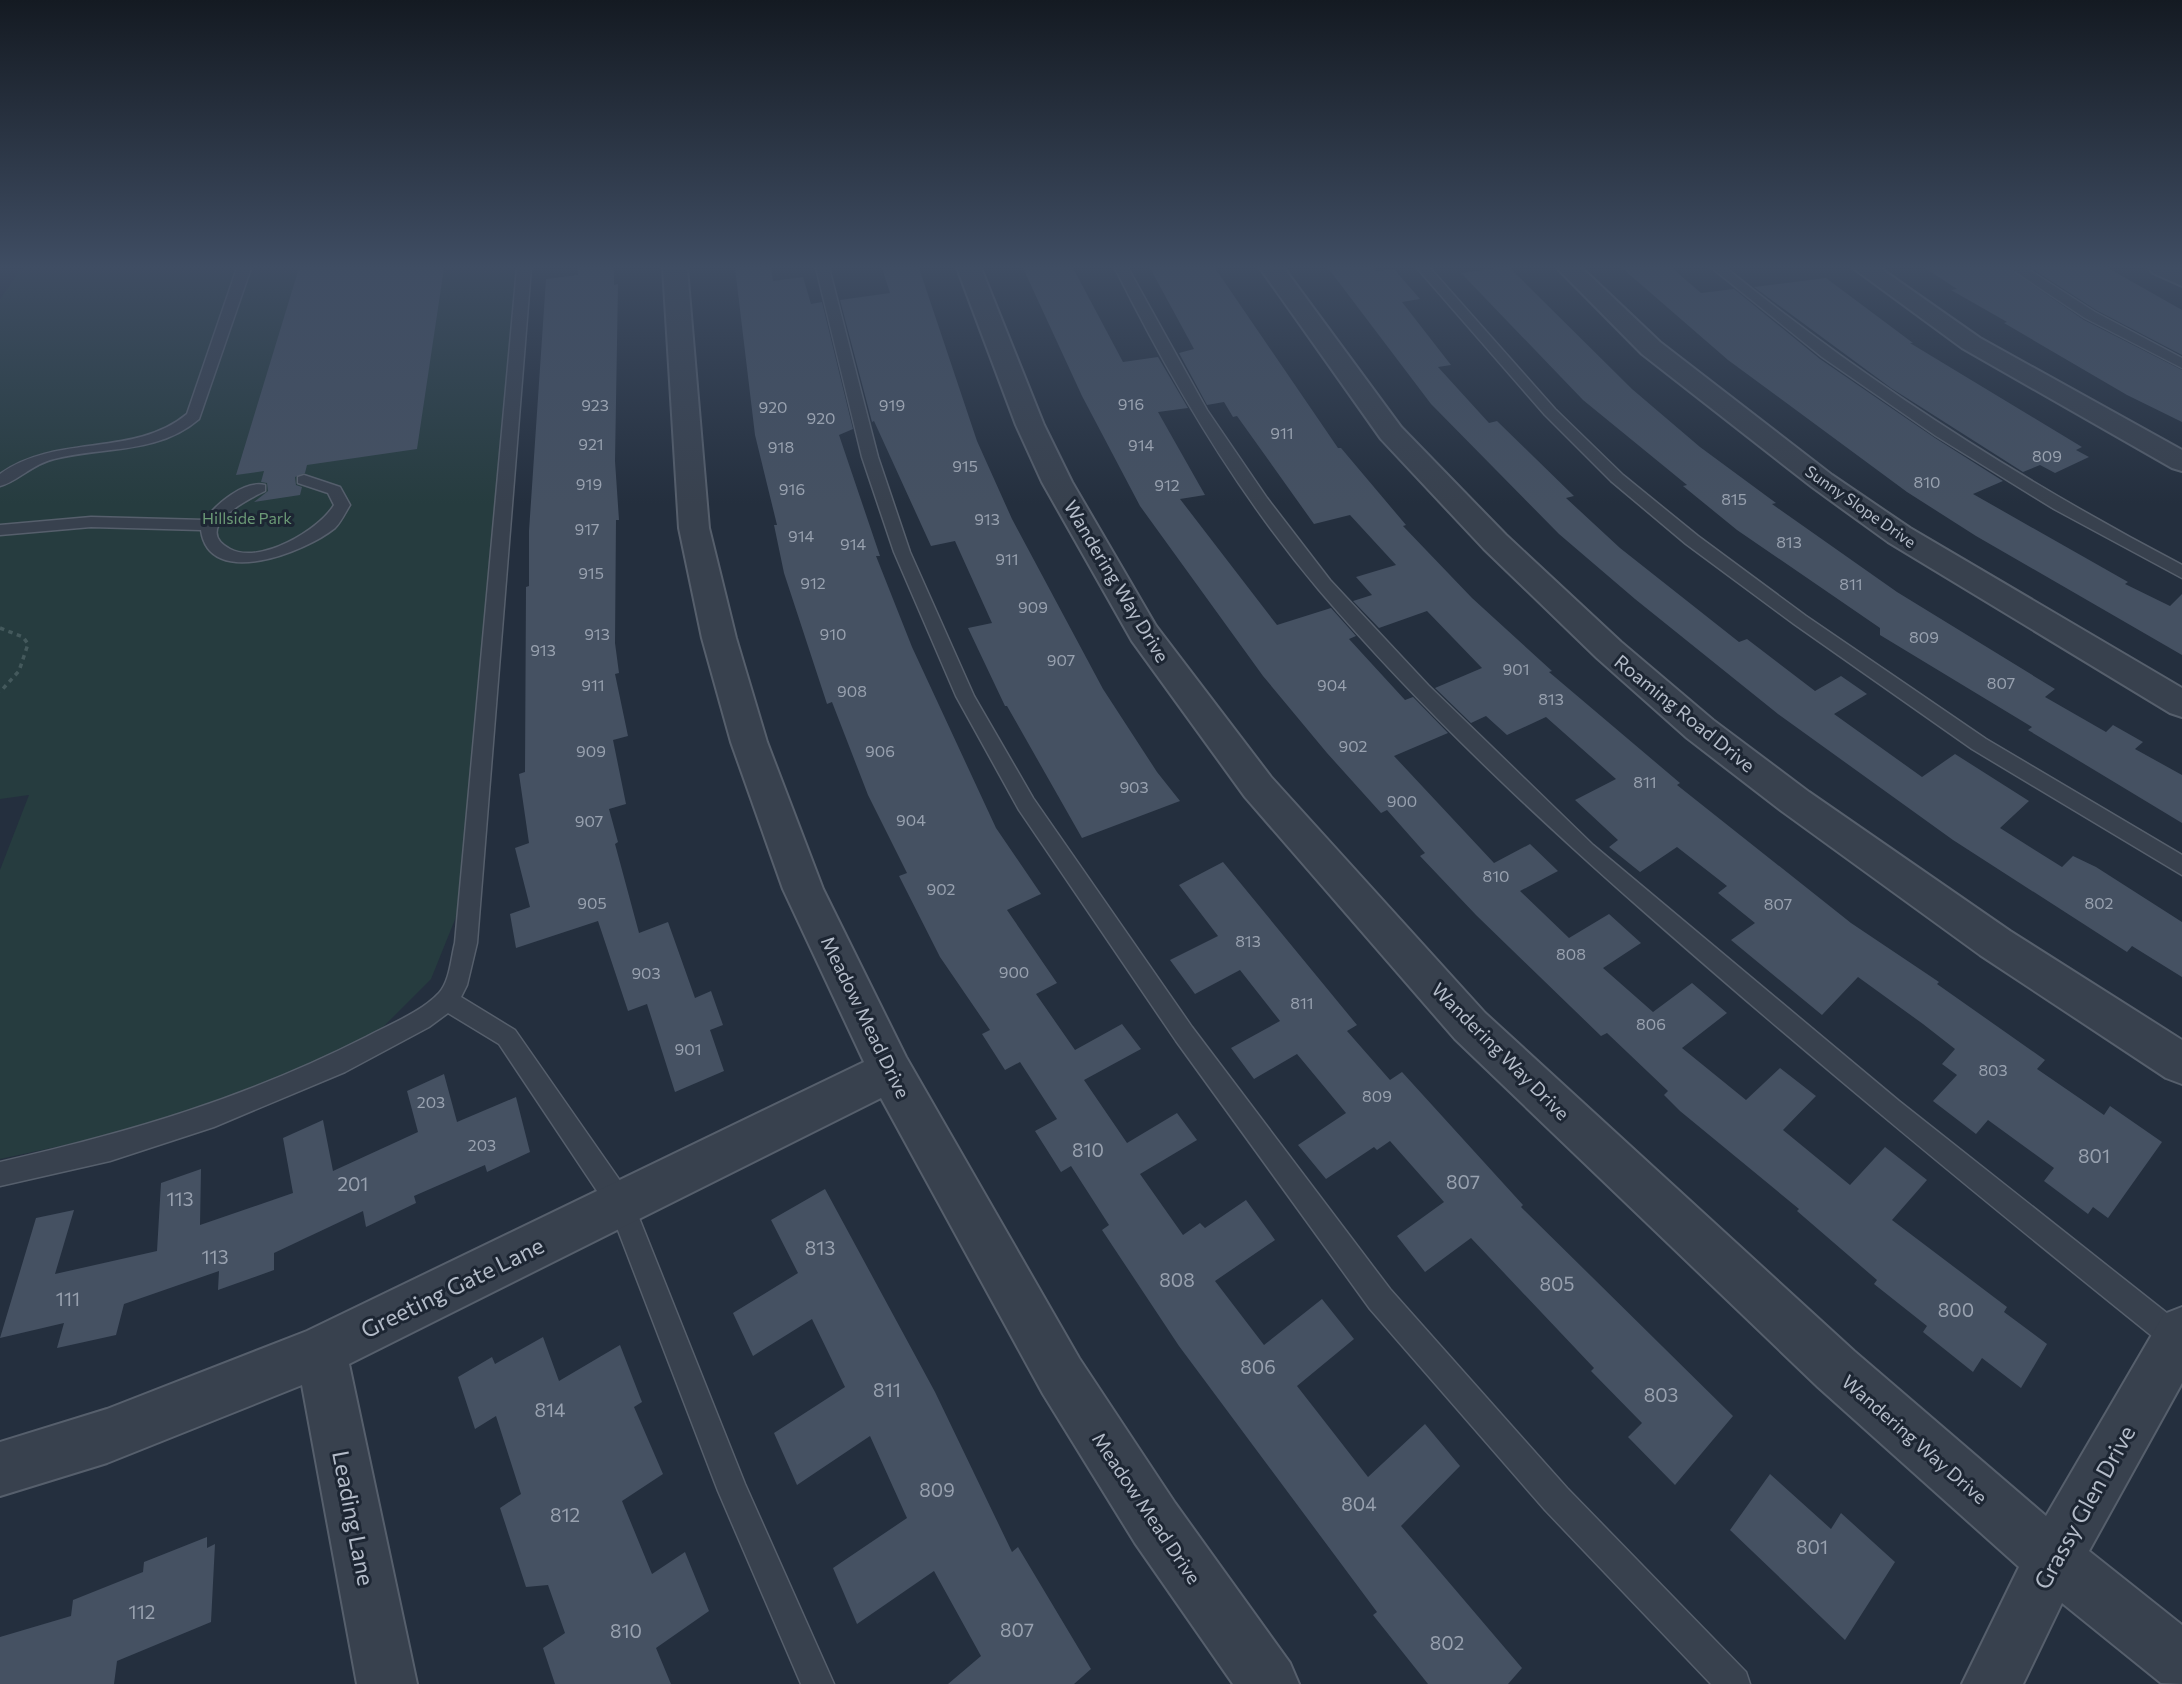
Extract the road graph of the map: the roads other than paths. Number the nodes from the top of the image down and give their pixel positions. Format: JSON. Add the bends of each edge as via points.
{"nodes":[{"id":1,"x":217,"y":347,"type":"edge"},
{"id":2,"x":517,"y":347,"type":"edge"},
{"id":3,"x":680,"y":347,"type":"edge"},
{"id":4,"x":842,"y":347,"type":"edge"},
{"id":5,"x":1000,"y":347,"type":"edge"},
{"id":6,"x":1164,"y":347,"type":"edge"},
{"id":7,"x":1329,"y":347,"type":"edge"},
{"id":8,"x":1492,"y":347,"type":"edge"},
{"id":9,"x":1650,"y":347,"type":"edge"},
{"id":10,"x":1818,"y":347,"type":"edge"},
{"id":11,"x":1977,"y":347,"type":"edge"},
{"id":12,"x":2151,"y":347,"type":"edge"},
{"id":13,"x":2182,"y":363,"type":"edge"},
{"id":14,"x":2182,"y":462,"type":"edge"},
{"id":15,"x":303,"y":480,"type":"dead end"},
{"id":16,"x":0,"y":481,"type":"edge"},
{"id":17,"x":259,"y":488,"type":"dead end"},
{"id":18,"x":210,"y":525,"type":"junction"},
{"id":19,"x":0,"y":530,"type":"edge"},
{"id":20,"x":2182,"y":572,"type":"edge"},
{"id":21,"x":2182,"y":705,"type":"edge"},
{"id":22,"x":2182,"y":866,"type":"edge"},
{"id":23,"x":447,"y":1000,"type":"junction"},
{"id":24,"x":2182,"y":1064,"type":"edge"},
{"id":25,"x":890,"y":1070,"type":"junction"},
{"id":26,"x":0,"y":1174,"type":"edge"},
{"id":27,"x":621,"y":1204,"type":"junction"},
{"id":28,"x":2180,"y":1336,"type":"edge"},
{"id":29,"x":320,"y":1351,"type":"junction"},
{"id":30,"x":0,"y":1469,"type":"edge"},
{"id":31,"x":2053,"y":1559,"type":"junction"},
{"id":32,"x":2182,"y":1662,"type":"edge"},
{"id":33,"x":387,"y":1684,"type":"edge"},
{"id":34,"x":818,"y":1684,"type":"edge"},
{"id":35,"x":1269,"y":1684,"type":"edge"},
{"id":36,"x":1734,"y":1684,"type":"edge"},
{"id":37,"x":1992,"y":1684,"type":"edge"}],
"edges":[{"from":1,"to":16,"type":"lane","via":[[194,416],[184,428],[154,439],[48,453]]},
{"from":2,"to":23,"type":"lane","via":[[466,943],[456,985]]},
{"from":3,"to":25,"type":"street","name":"Meadow Mead Drive","via":[[694,528],[749,742],[803,889]]},
{"from":4,"to":36,"type":"lane","via":[[870,457],[902,552],[965,696],[1026,804],[1184,1034],[1380,1299],[1556,1499]]},
{"from":5,"to":31,"type":"street","name":"Wandering Way Drive","via":[[1057,482],[1144,633],[1258,787],[1470,1026],[1836,1369]]},
{"from":6,"to":28,"type":"lane","via":[[1199,410],[1324,584],[1421,690],[1586,851],[1890,1109]]},
{"from":7,"to":24,"type":"street","name":"Roaming Road Drive","via":[[1391,433],[1495,542],[1700,729],[1995,943]]},
{"from":8,"to":22,"type":"lane","via":[[1617,478],[1692,540],[1979,744]]},
{"from":9,"to":21,"type":"street","name":"Sunny Slope Drive","via":[[1899,535]]},
{"from":10,"to":20,"type":"lane","via":[[2008,476]]},
{"from":11,"to":14,"type":"street"},
{"from":12,"to":13,"type":"lane"},
{"from":15,"to":18,"type":"lane","via":[[334,489],[341,499],[340,511],[316,536],[296,547],[273,553],[231,554],[216,547]]},
{"from":17,"to":18,"type":"lane","via":[[228,505]]},
{"from":18,"to":19,"type":"lane","via":[[91,522]]},
{"from":23,"to":26,"type":"lane","via":[[421,1020],[336,1064],[205,1119],[110,1149]]},
{"from":23,"to":27,"type":"lane","via":[[507,1037]]},
{"from":25,"to":27,"type":"street","name":"Greeting Gate Lane"},
{"from":25,"to":35,"type":"street","name":"Meadow Mead Drive","via":[[1061,1377],[1155,1523]]},
{"from":27,"to":29,"type":"street","name":"Greeting Gate Lane"},
{"from":27,"to":34,"type":"lane","via":[[733,1491]]},
{"from":28,"to":31,"type":"street","name":"Grassy Glen Drive"},
{"from":29,"to":30,"type":"street","name":"Greeting Gate Lane","via":[[107,1436]]},
{"from":29,"to":33,"type":"street","name":"Leading Lane"},
{"from":31,"to":32,"type":"street","name":"Wandering Way Drive"},
{"from":31,"to":37,"type":"street","name":"Grassy Glen Drive"}]}
